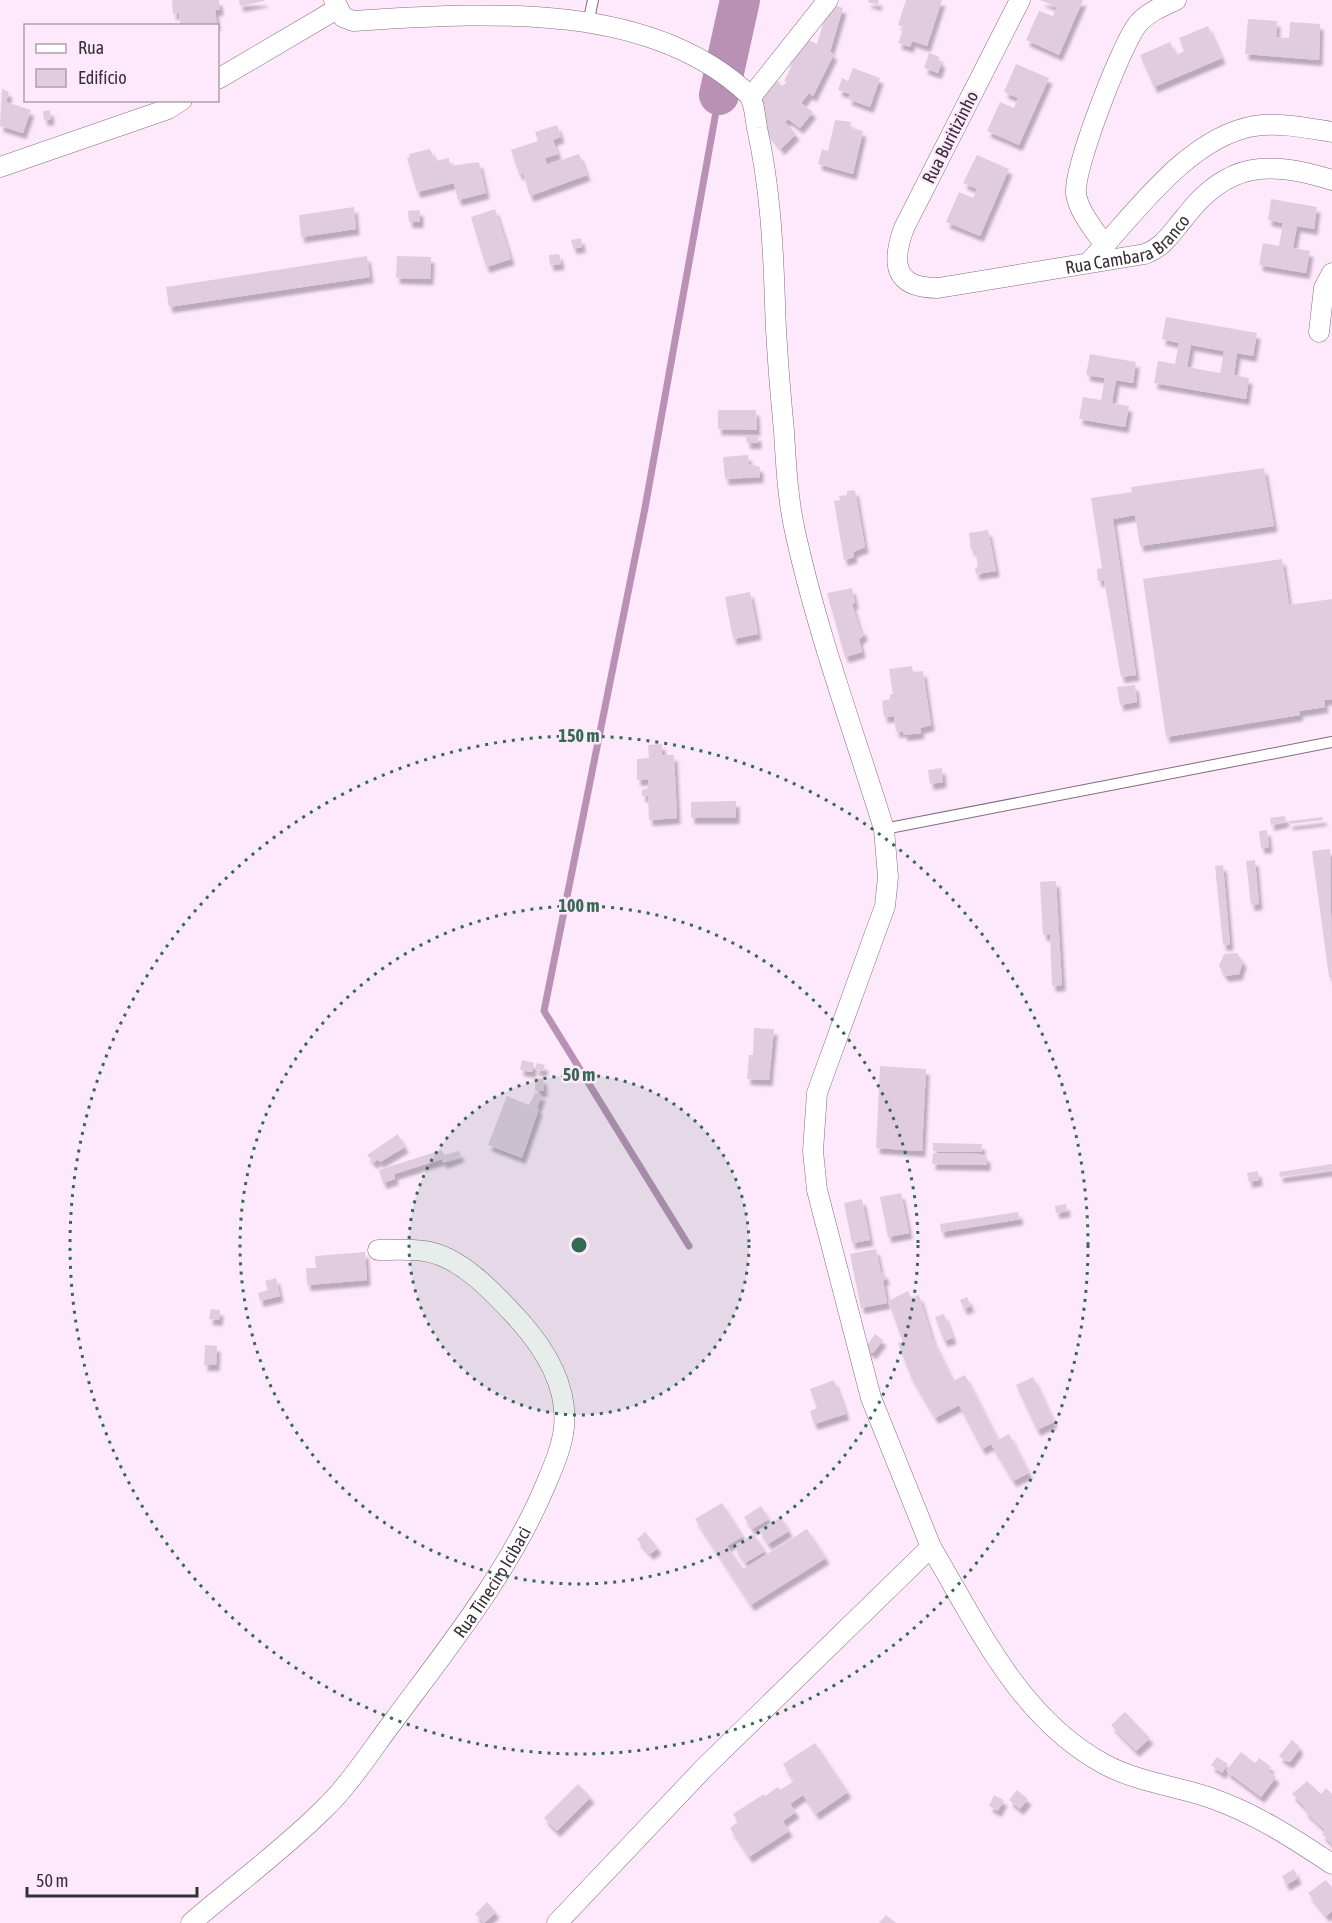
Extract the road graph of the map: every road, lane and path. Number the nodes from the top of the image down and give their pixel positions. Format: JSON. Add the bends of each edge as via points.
{"nodes":[{"id":1,"x":828,"y":0,"type":"edge"},
{"id":2,"x":1020,"y":0,"type":"edge"},
{"id":3,"x":1176,"y":0,"type":"edge"},
{"id":4,"x":335,"y":4,"type":"edge"},
{"id":5,"x":591,"y":7,"type":"edge"},
{"id":6,"x":219,"y":78,"type":"edge"},
{"id":7,"x":751,"y":97,"type":"junction"},
{"id":8,"x":179,"y":102,"type":"edge"},
{"id":9,"x":1332,"y":132,"type":"edge"},
{"id":10,"x":0,"y":167,"type":"edge"},
{"id":11,"x":1332,"y":180,"type":"edge"},
{"id":12,"x":1105,"y":246,"type":"junction"},
{"id":13,"x":1091,"y":260,"type":"junction"},
{"id":14,"x":1332,"y":273,"type":"edge"},
{"id":15,"x":902,"y":278,"type":"joint"},
{"id":16,"x":1319,"y":332,"type":"dead end"},
{"id":17,"x":1332,"y":742,"type":"edge"},
{"id":18,"x":884,"y":829,"type":"junction"},
{"id":19,"x":378,"y":1250,"type":"dead end"},
{"id":20,"x":931,"y":1546,"type":"junction"},
{"id":21,"x":1332,"y":1864,"type":"edge"},
{"id":22,"x":191,"y":1923,"type":"edge"},
{"id":23,"x":557,"y":1923,"type":"edge"}],
"edges":[{"from":1,"to":7,"type":"street"},
{"from":2,"to":15,"type":"street","name":"Rua Buritizinho","via":[[904,228],[896,259]]},
{"from":3,"to":12,"type":"street","via":[[1138,23],[1123,49],[1076,180],[1079,207]]},
{"from":4,"to":5,"type":"street","via":[[343,17],[353,21]]},
{"from":4,"to":6,"type":"street"},
{"from":5,"to":7,"type":"street","via":[[687,46]]},
{"from":7,"to":18,"type":"street","via":[[773,230],[776,331],[795,534]]},
{"from":8,"to":10,"type":"street"},
{"from":9,"to":12,"type":"street","via":[[1284,125],[1255,126],[1227,134],[1190,155]]},
{"from":11,"to":13,"type":"street","name":"Rua Cambara Branco","via":[[1284,168],[1240,171],[1209,189],[1159,249]]},
{"from":12,"to":13,"type":"street"},
{"from":13,"to":15,"type":"street","name":"Rua Cambara Branco","via":[[938,288],[915,286]]},
{"from":14,"to":16,"type":"street","via":[[1324,288]]},
{"from":17,"to":18,"type":"lane"},
{"from":18,"to":20,"type":"street","via":[[888,877],[885,906],[817,1093],[813,1152],[817,1190],[871,1398]]},
{"from":19,"to":22,"type":"street","name":"Rua Tineciro Icibaci","via":[[424,1251],[454,1263],[525,1327],[557,1376],[564,1406],[560,1452],[533,1516],[486,1593],[351,1777],[300,1832]]},
{"from":20,"to":21,"type":"street","via":[[1022,1695],[1061,1735],[1106,1766],[1209,1798],[1266,1823]]},
{"from":20,"to":23,"type":"street","via":[[705,1767]]}]}
